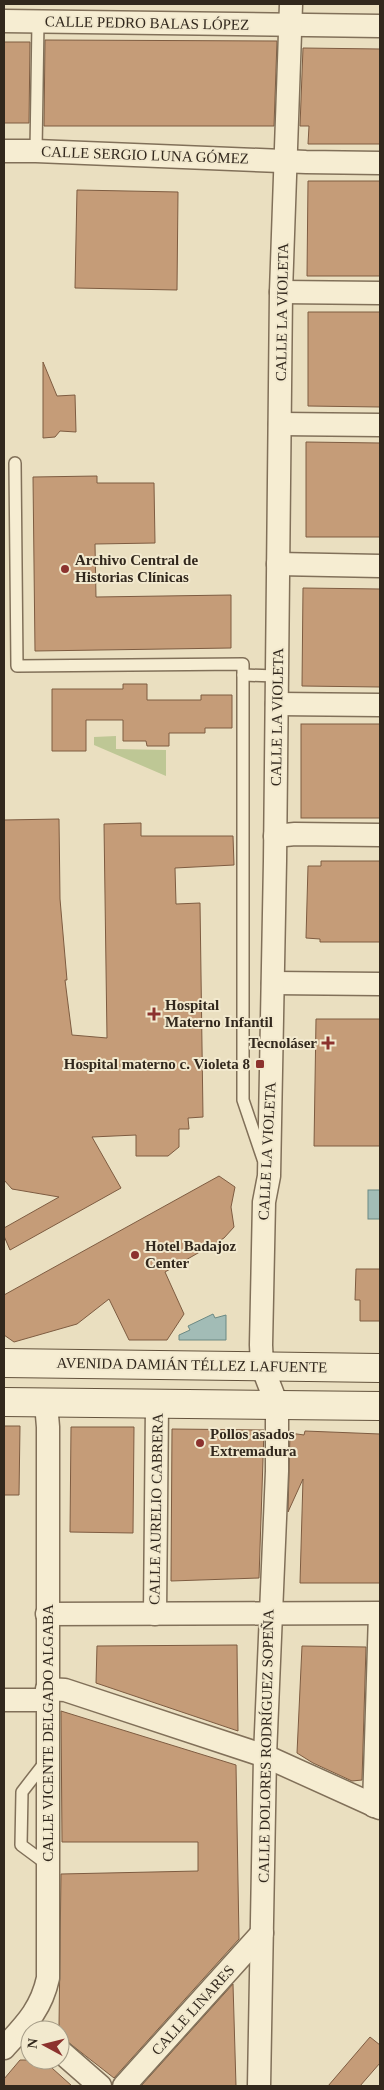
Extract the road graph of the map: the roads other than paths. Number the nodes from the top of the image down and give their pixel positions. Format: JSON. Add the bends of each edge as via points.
{"nodes":[{"id":1,"x":290,"y":14,"type":"edge"},
{"id":2,"x":4,"y":21,"type":"edge"},
{"id":3,"x":38,"y":22,"type":"junction"},
{"id":4,"x":380,"y":26,"type":"edge"},
{"id":5,"x":4,"y":151,"type":"edge"},
{"id":6,"x":36,"y":151,"type":"junction"},
{"id":7,"x":286,"y":160,"type":"junction"},
{"id":8,"x":380,"y":162,"type":"edge"},
{"id":9,"x":281,"y":292,"type":"junction"},
{"id":10,"x":380,"y":293,"type":"edge"},
{"id":11,"x":280,"y":424,"type":"junction"},
{"id":12,"x":380,"y":424,"type":"edge"},
{"id":13,"x":15,"y":463,"type":"dead end"},
{"id":14,"x":278,"y":564,"type":"junction"},
{"id":15,"x":380,"y":566,"type":"edge"},
{"id":16,"x":243,"y":669,"type":"junction"},
{"id":17,"x":278,"y":676,"type":"junction"},
{"id":18,"x":277,"y":704,"type":"junction"},
{"id":19,"x":380,"y":705,"type":"edge"},
{"id":20,"x":380,"y":835,"type":"edge"},
{"id":21,"x":275,"y":836,"type":"junction"},
{"id":22,"x":273,"y":983,"type":"junction"},
{"id":23,"x":380,"y":984,"type":"edge"},
{"id":24,"x":269,"y":1176,"type":"junction"},
{"id":25,"x":12,"y":1363,"type":"edge"},
{"id":26,"x":262,"y":1366,"type":"junction"},
{"id":27,"x":380,"y":1368,"type":"edge"},
{"id":28,"x":380,"y":1385,"type":"edge"},
{"id":29,"x":4,"y":1402,"type":"edge"},
{"id":30,"x":56,"y":1403,"type":"junction"},
{"id":31,"x":157,"y":1404,"type":"junction"},
{"id":32,"x":276,"y":1405,"type":"junction"},
{"id":33,"x":380,"y":1406,"type":"edge"},
{"id":34,"x":380,"y":1613,"type":"edge"},
{"id":35,"x":47,"y":1614,"type":"junction"},
{"id":36,"x":155,"y":1614,"type":"junction"},
{"id":37,"x":270,"y":1614,"type":"junction"},
{"id":38,"x":47,"y":1695,"type":"junction"},
{"id":39,"x":4,"y":1700,"type":"edge"},
{"id":40,"x":379,"y":1731,"type":"edge"},
{"id":41,"x":264,"y":1756,"type":"junction"},
{"id":42,"x":377,"y":1807,"type":"edge"},
{"id":43,"x":262,"y":1933,"type":"junction"},
{"id":44,"x":31,"y":2020,"type":"edge"},
{"id":45,"x":20,"y":2034,"type":"edge"},
{"id":46,"x":4,"y":2048,"type":"edge"},
{"id":47,"x":70,"y":2060,"type":"edge"},
{"id":48,"x":100,"y":2086,"type":"edge"},
{"id":49,"x":124,"y":2086,"type":"edge"},
{"id":50,"x":259,"y":2086,"type":"edge"}],
"edges":[{"from":1,"to":3,"type":"street","name":"CALLE PEDRO BALAS LÓPEZ"},
{"from":1,"to":4,"type":"street","name":"CALLE PEDRO BALAS LÓPEZ"},
{"from":1,"to":7,"type":"street","name":"CALLE LA VIOLETA"},
{"from":2,"to":3,"type":"street","name":"CALLE PEDRO BALAS LÓPEZ"},
{"from":3,"to":6,"type":"lane"},
{"from":5,"to":6,"type":"street","name":"CALLE SERGIO LUNA GÓMEZ"},
{"from":6,"to":7,"type":"street","name":"CALLE SERGIO LUNA GÓMEZ"},
{"from":7,"to":8,"type":"street","name":"CALLE SERGIO LUNA GÓMEZ"},
{"from":7,"to":9,"type":"street","name":"CALLE LA VIOLETA"},
{"from":9,"to":10,"type":"street"},
{"from":9,"to":11,"type":"street","name":"CALLE LA VIOLETA"},
{"from":11,"to":12,"type":"street"},
{"from":11,"to":14,"type":"street","name":"CALLE LA VIOLETA"},
{"from":13,"to":16,"type":"lane","via":[[17,666]]},
{"from":14,"to":15,"type":"street"},
{"from":14,"to":17,"type":"street","name":"CALLE LA VIOLETA"},
{"from":16,"to":17,"type":"lane"},
{"from":16,"to":24,"type":"lane","via":[[243,1100]]},
{"from":17,"to":18,"type":"street","name":"CALLE LA VIOLETA"},
{"from":18,"to":19,"type":"street"},
{"from":18,"to":21,"type":"street","name":"CALLE LA VIOLETA"},
{"from":20,"to":21,"type":"street"},
{"from":21,"to":22,"type":"street","name":"CALLE LA VIOLETA"},
{"from":22,"to":23,"type":"street"},
{"from":22,"to":24,"type":"street","name":"CALLE LA VIOLETA"},
{"from":24,"to":26,"type":"street","name":"CALLE LA VIOLETA","via":[[264,1202]]},
{"from":25,"to":26,"type":"street","name":"AVENIDA DAMIÁN TÉLLEZ LAFUENTE"},
{"from":25,"to":30,"type":"street"},
{"from":26,"to":27,"type":"street","name":"AVENIDA DAMIÁN TÉLLEZ LAFUENTE"},
{"from":26,"to":30,"type":"street","via":[[252,1380],[239,1388],[97,1386],[80,1390]]},
{"from":26,"to":32,"type":"street","name":"CALLE LA VIOLETA"},
{"from":28,"to":32,"type":"street","via":[[296,1385],[279,1395]]},
{"from":29,"to":30,"type":"street"},
{"from":30,"to":31,"type":"street"},
{"from":30,"to":35,"type":"street","name":"CALLE VICENTE DELGADO ALGABA","via":[[48,1427]]},
{"from":31,"to":32,"type":"street"},
{"from":31,"to":36,"type":"street","name":"CALLE AURELIO CABRERA"},
{"from":32,"to":33,"type":"street"},
{"from":32,"to":37,"type":"street","name":"CALLE DOLORES RODRÍGUEZ SOPEÑA","via":[[277,1471]]},
{"from":34,"to":37,"type":"street"},
{"from":34,"to":40,"type":"street"},
{"from":35,"to":36,"type":"street"},
{"from":35,"to":38,"type":"street","name":"CALLE VICENTE DELGADO ALGABA"},
{"from":36,"to":37,"type":"street"},
{"from":37,"to":41,"type":"street","name":"CALLE DOLORES RODRÍGUEZ SOPEÑA"},
{"from":38,"to":39,"type":"street"},
{"from":38,"to":41,"type":"street","via":[[65,1690]]},
{"from":38,"to":44,"type":"street","name":"CALLE VICENTE DELGADO ALGABA","via":[[48,1978]]},
{"from":40,"to":42,"type":"street"},
{"from":41,"to":42,"type":"street"},
{"from":41,"to":43,"type":"street","name":"CALLE DOLORES RODRÍGUEZ SOPEÑA"},
{"from":43,"to":49,"type":"street","name":"CALLE LINARES"},
{"from":43,"to":50,"type":"street","name":"CALLE DOLORES RODRÍGUEZ SOPEÑA"},
{"from":45,"to":46,"type":"street","name":"CALLE VICENTE DELGADO ALGABA"},
{"from":47,"to":48,"type":"street"}]}
